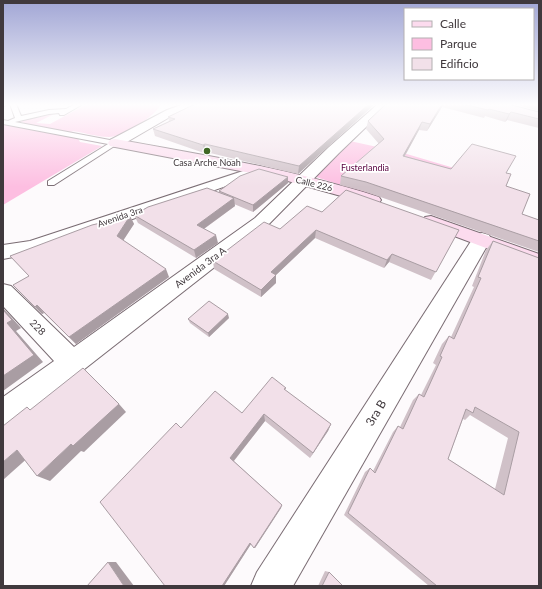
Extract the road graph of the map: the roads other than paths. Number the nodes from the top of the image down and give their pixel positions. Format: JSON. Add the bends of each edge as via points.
{"nodes":[{"id":1,"x":54,"y":131,"type":"edge"},
{"id":2,"x":133,"y":131,"type":"edge"},
{"id":3,"x":355,"y":131,"type":"edge"},
{"id":4,"x":114,"y":143,"type":"junction"},
{"id":5,"x":258,"y":170,"type":"junction"},
{"id":6,"x":304,"y":181,"type":"junction"},
{"id":7,"x":51,"y":183,"type":"dead end"},
{"id":8,"x":386,"y":205,"type":"edge"},
{"id":9,"x":416,"y":216,"type":"edge"},
{"id":10,"x":482,"y":239,"type":"junction"},
{"id":11,"x":3,"y":252,"type":"edge"},
{"id":12,"x":539,"y":261,"type":"edge"},
{"id":13,"x":3,"y":292,"type":"edge"},
{"id":14,"x":73,"y":363,"type":"junction"},
{"id":15,"x":3,"y":415,"type":"edge"},
{"id":16,"x":271,"y":586,"type":"edge"}],
"edges":[{"from":1,"to":4,"type":"lane","name":"Calle 226"},
{"from":2,"to":4,"type":"street"},
{"from":3,"to":6,"type":"street","name":"Avenida 3ra A"},
{"from":4,"to":5,"type":"street","name":"Calle 226"},
{"from":4,"to":7,"type":"lane"},
{"from":5,"to":6,"type":"street","name":"Calle 226"},
{"from":5,"to":11,"type":"street","name":"Avenida 3ra","via":[[32,247]]},
{"from":6,"to":8,"type":"street","name":"Calle 226"},
{"from":6,"to":14,"type":"street","name":"Avenida 3ra A","via":[[261,222]]},
{"from":9,"to":10,"type":"street"},
{"from":10,"to":12,"type":"street"},
{"from":10,"to":16,"type":"street","name":"3ra B"},
{"from":13,"to":14,"type":"street","name":"228"},
{"from":14,"to":15,"type":"street","name":"Avenida 3ra A"}]}
